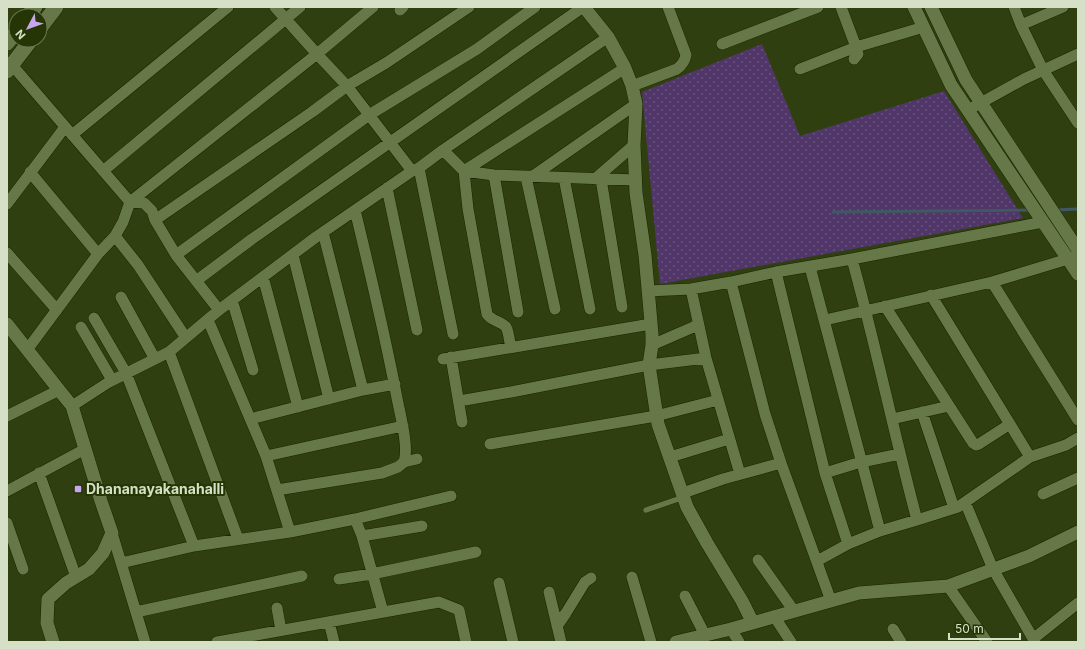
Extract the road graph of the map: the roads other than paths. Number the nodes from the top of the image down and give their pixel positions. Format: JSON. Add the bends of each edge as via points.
{"nodes":[{"id":1,"x":56,"y":7,"type":"edge"},
{"id":2,"x":228,"y":7,"type":"edge"},
{"id":3,"x":275,"y":7,"type":"edge"},
{"id":4,"x":300,"y":7,"type":"edge"},
{"id":5,"x":373,"y":7,"type":"edge"},
{"id":6,"x":469,"y":7,"type":"edge"},
{"id":7,"x":535,"y":7,"type":"edge"},
{"id":8,"x":584,"y":7,"type":"edge"},
{"id":9,"x":668,"y":7,"type":"edge"},
{"id":10,"x":818,"y":7,"type":"edge"},
{"id":11,"x":841,"y":7,"type":"edge"},
{"id":12,"x":914,"y":7,"type":"edge"},
{"id":13,"x":931,"y":7,"type":"edge"},
{"id":14,"x":1014,"y":7,"type":"edge"},
{"id":15,"x":1063,"y":7,"type":"edge"},
{"id":16,"x":48,"y":18,"type":"edge"},
{"id":17,"x":286,"y":20,"type":"junction"},
{"id":18,"x":1021,"y":25,"type":"junction"},
{"id":19,"x":924,"y":27,"type":"junction"},
{"id":20,"x":608,"y":37,"type":"junction"},
{"id":21,"x":722,"y":44,"type":"dead end"},
{"id":22,"x":856,"y":47,"type":"junction"},
{"id":23,"x":25,"y":48,"type":"edge"},
{"id":24,"x":317,"y":54,"type":"junction"},
{"id":25,"x":1078,"y":54,"type":"edge"},
{"id":26,"x":854,"y":59,"type":"dead end"},
{"id":27,"x":10,"y":68,"type":"edge"},
{"id":28,"x":625,"y":68,"type":"junction"},
{"id":29,"x":800,"y":69,"type":"dead end"},
{"id":30,"x":1043,"y":70,"type":"junction"},
{"id":31,"x":347,"y":86,"type":"junction"},
{"id":32,"x":632,"y":86,"type":"junction"},
{"id":33,"x":981,"y":103,"type":"junction"},
{"id":34,"x":636,"y":104,"type":"junction"},
{"id":35,"x":968,"y":110,"type":"junction"},
{"id":36,"x":1074,"y":111,"type":"edge"},
{"id":37,"x":369,"y":115,"type":"junction"},
{"id":38,"x":1078,"y":123,"type":"edge"},
{"id":39,"x":65,"y":127,"type":"junction"},
{"id":40,"x":72,"y":136,"type":"junction"},
{"id":41,"x":390,"y":142,"type":"junction"},
{"id":42,"x":634,"y":145,"type":"junction"},
{"id":43,"x":443,"y":150,"type":"junction"},
{"id":44,"x":415,"y":169,"type":"junction"},
{"id":45,"x":103,"y":171,"type":"junction"},
{"id":46,"x":464,"y":171,"type":"junction"},
{"id":47,"x":30,"y":172,"type":"junction"},
{"id":48,"x":494,"y":175,"type":"junction"},
{"id":49,"x":530,"y":176,"type":"junction"},
{"id":50,"x":564,"y":178,"type":"junction"},
{"id":51,"x":598,"y":179,"type":"junction"},
{"id":52,"x":636,"y":180,"type":"junction"},
{"id":53,"x":387,"y":188,"type":"junction"},
{"id":54,"x":130,"y":202,"type":"junction"},
{"id":55,"x":7,"y":204,"type":"edge"},
{"id":56,"x":355,"y":210,"type":"junction"},
{"id":57,"x":1038,"y":214,"type":"junction"},
{"id":58,"x":155,"y":220,"type":"junction"},
{"id":59,"x":323,"y":232,"type":"junction"},
{"id":60,"x":115,"y":236,"type":"junction"},
{"id":61,"x":1078,"y":250,"type":"edge"},
{"id":62,"x":7,"y":253,"type":"edge"},
{"id":63,"x":98,"y":254,"type":"junction"},
{"id":64,"x":176,"y":254,"type":"junction"},
{"id":65,"x":293,"y":255,"type":"junction"},
{"id":66,"x":1073,"y":257,"type":"edge"},
{"id":67,"x":852,"y":260,"type":"junction"},
{"id":68,"x":810,"y":267,"type":"junction"},
{"id":69,"x":776,"y":272,"type":"junction"},
{"id":70,"x":1078,"y":274,"type":"edge"},
{"id":71,"x":263,"y":277,"type":"junction"},
{"id":72,"x":196,"y":281,"type":"junction"},
{"id":73,"x":731,"y":282,"type":"junction"},
{"id":74,"x":992,"y":282,"type":"junction"},
{"id":75,"x":691,"y":289,"type":"junction"},
{"id":76,"x":648,"y":291,"type":"junction"},
{"id":77,"x":931,"y":295,"type":"junction"},
{"id":78,"x":121,"y":297,"type":"dead end"},
{"id":79,"x":232,"y":300,"type":"junction"},
{"id":80,"x":885,"y":306,"type":"junction"},
{"id":81,"x":622,"y":307,"type":"dead end"},
{"id":82,"x":555,"y":309,"type":"dead end"},
{"id":83,"x":590,"y":309,"type":"dead end"},
{"id":84,"x":56,"y":310,"type":"junction"},
{"id":85,"x":219,"y":310,"type":"junction"},
{"id":86,"x":866,"y":311,"type":"junction"},
{"id":87,"x":518,"y":312,"type":"dead end"},
{"id":88,"x":94,"y":318,"type":"dead end"},
{"id":89,"x":208,"y":320,"type":"junction"},
{"id":90,"x":825,"y":320,"type":"junction"},
{"id":91,"x":7,"y":324,"type":"edge"},
{"id":92,"x":651,"y":324,"type":"junction"},
{"id":93,"x":698,"y":324,"type":"junction"},
{"id":94,"x":81,"y":327,"type":"dead end"},
{"id":95,"x":417,"y":330,"type":"dead end"},
{"id":96,"x":453,"y":334,"type":"dead end"},
{"id":97,"x":186,"y":338,"type":"junction"},
{"id":98,"x":652,"y":344,"type":"junction"},
{"id":99,"x":511,"y":347,"type":"junction"},
{"id":100,"x":27,"y":350,"type":"junction"},
{"id":101,"x":169,"y":352,"type":"junction"},
{"id":102,"x":706,"y":358,"type":"junction"},
{"id":103,"x":155,"y":359,"type":"junction"},
{"id":104,"x":649,"y":365,"type":"junction"},
{"id":105,"x":253,"y":370,"type":"dead end"},
{"id":106,"x":126,"y":373,"type":"junction"},
{"id":107,"x":112,"y":380,"type":"junction"},
{"id":108,"x":395,"y":384,"type":"junction"},
{"id":109,"x":59,"y":390,"type":"junction"},
{"id":110,"x":364,"y":390,"type":"junction"},
{"id":111,"x":329,"y":400,"type":"junction"},
{"id":112,"x":718,"y":400,"type":"junction"},
{"id":113,"x":458,"y":401,"type":"junction"},
{"id":114,"x":72,"y":406,"type":"junction"},
{"id":115,"x":949,"y":406,"type":"junction"},
{"id":116,"x":298,"y":407,"type":"junction"},
{"id":117,"x":922,"y":412,"type":"junction"},
{"id":118,"x":7,"y":416,"type":"edge"},
{"id":119,"x":656,"y":416,"type":"junction"},
{"id":120,"x":1077,"y":418,"type":"edge"},
{"id":121,"x":250,"y":419,"type":"junction"},
{"id":122,"x":892,"y":419,"type":"junction"},
{"id":123,"x":462,"y":422,"type":"dead end"},
{"id":124,"x":1010,"y":424,"type":"junction"},
{"id":125,"x":403,"y":426,"type":"junction"},
{"id":126,"x":1078,"y":438,"type":"edge"},
{"id":127,"x":730,"y":439,"type":"junction"},
{"id":128,"x":490,"y":444,"type":"dead end"},
{"id":129,"x":85,"y":449,"type":"junction"},
{"id":130,"x":900,"y":454,"type":"junction"},
{"id":131,"x":266,"y":456,"type":"junction"},
{"id":132,"x":670,"y":457,"type":"junction"},
{"id":133,"x":1030,"y":457,"type":"junction"},
{"id":134,"x":417,"y":459,"type":"dead end"},
{"id":135,"x":404,"y":462,"type":"junction"},
{"id":136,"x":861,"y":462,"type":"junction"},
{"id":137,"x":781,"y":463,"type":"junction"},
{"id":138,"x":40,"y":473,"type":"junction"},
{"id":139,"x":825,"y":473,"type":"junction"},
{"id":140,"x":740,"y":474,"type":"junction"},
{"id":141,"x":1078,"y":478,"type":"edge"},
{"id":142,"x":277,"y":490,"type":"junction"},
{"id":143,"x":7,"y":491,"type":"edge"},
{"id":144,"x":1043,"y":494,"type":"dead end"},
{"id":145,"x":683,"y":495,"type":"junction"},
{"id":146,"x":450,"y":496,"type":"dead end"},
{"id":147,"x":965,"y":502,"type":"junction"},
{"id":148,"x":954,"y":508,"type":"junction"},
{"id":149,"x":646,"y":510,"type":"dead end"},
{"id":150,"x":356,"y":519,"type":"junction"},
{"id":151,"x":917,"y":520,"type":"junction"},
{"id":152,"x":7,"y":524,"type":"edge"},
{"id":153,"x":422,"y":526,"type":"dead end"},
{"id":154,"x":880,"y":531,"type":"junction"},
{"id":155,"x":290,"y":532,"type":"junction"},
{"id":156,"x":1078,"y":532,"type":"edge"},
{"id":157,"x":112,"y":533,"type":"junction"},
{"id":158,"x":362,"y":536,"type":"junction"},
{"id":159,"x":238,"y":540,"type":"junction"},
{"id":160,"x":848,"y":544,"type":"junction"},
{"id":161,"x":194,"y":546,"type":"junction"},
{"id":162,"x":476,"y":552,"type":"dead end"},
{"id":163,"x":758,"y":560,"type":"dead end"},
{"id":164,"x":817,"y":561,"type":"junction"},
{"id":165,"x":121,"y":563,"type":"junction"},
{"id":166,"x":23,"y":569,"type":"dead end"},
{"id":167,"x":993,"y":569,"type":"junction"},
{"id":168,"x":372,"y":574,"type":"junction"},
{"id":169,"x":302,"y":576,"type":"dead end"},
{"id":170,"x":76,"y":577,"type":"junction"},
{"id":171,"x":632,"y":577,"type":"dead end"},
{"id":172,"x":591,"y":578,"type":"dead end"},
{"id":173,"x":340,"y":580,"type":"dead end"},
{"id":174,"x":499,"y":583,"type":"dead end"},
{"id":175,"x":948,"y":586,"type":"junction"},
{"id":176,"x":549,"y":592,"type":"dead end"},
{"id":177,"x":685,"y":596,"type":"dead end"},
{"id":178,"x":831,"y":601,"type":"junction"},
{"id":179,"x":1078,"y":603,"type":"edge"},
{"id":180,"x":277,"y":608,"type":"dead end"},
{"id":181,"x":794,"y":611,"type":"junction"},
{"id":182,"x":136,"y":612,"type":"junction"},
{"id":183,"x":383,"y":612,"type":"junction"},
{"id":184,"x":774,"y":616,"type":"junction"},
{"id":185,"x":329,"y":622,"type":"junction"},
{"id":186,"x":753,"y":623,"type":"junction"},
{"id":187,"x":557,"y":626,"type":"junction"},
{"id":188,"x":730,"y":629,"type":"junction"},
{"id":189,"x":892,"y":629,"type":"dead end"},
{"id":190,"x":281,"y":630,"type":"junction"},
{"id":191,"x":705,"y":635,"type":"junction"},
{"id":192,"x":1034,"y":640,"type":"edge"},
{"id":193,"x":50,"y":641,"type":"edge"},
{"id":194,"x":680,"y":641,"type":"edge"},
{"id":195,"x":145,"y":642,"type":"edge"},
{"id":196,"x":217,"y":642,"type":"edge"},
{"id":197,"x":334,"y":642,"type":"edge"},
{"id":198,"x":466,"y":642,"type":"edge"},
{"id":199,"x":513,"y":642,"type":"edge"},
{"id":200,"x":561,"y":642,"type":"edge"},
{"id":201,"x":651,"y":642,"type":"edge"},
{"id":202,"x":739,"y":642,"type":"edge"},
{"id":203,"x":791,"y":642,"type":"edge"},
{"id":204,"x":901,"y":642,"type":"edge"},
{"id":205,"x":987,"y":642,"type":"edge"}],
"edges":[{"from":1,"to":16,"type":"main road"},
{"from":2,"to":40,"type":"street"},
{"from":3,"to":17,"type":"street"},
{"from":4,"to":17,"type":"street"},
{"from":5,"to":24,"type":"street"},
{"from":6,"to":31,"type":"street"},
{"from":7,"to":37,"type":"street","via":[[477,49]]},
{"from":8,"to":20,"type":"street"},
{"from":8,"to":41,"type":"street"},
{"from":9,"to":32,"type":"street","via":[[686,55],[684,62],[678,69]]},
{"from":10,"to":21,"type":"street"},
{"from":11,"to":22,"type":"street"},
{"from":12,"to":19,"type":"street"},
{"from":13,"to":33,"type":"street","via":[[966,80]]},
{"from":14,"to":18,"type":"street"},
{"from":15,"to":18,"type":"street"},
{"from":17,"to":24,"type":"street"},
{"from":17,"to":45,"type":"street"},
{"from":18,"to":30,"type":"street"},
{"from":19,"to":22,"type":"street"},
{"from":19,"to":35,"type":"street","via":[[951,85]]},
{"from":20,"to":28,"type":"street"},
{"from":20,"to":43,"type":"street"},
{"from":22,"to":26,"type":"street","via":[[858,54]]},
{"from":22,"to":29,"type":"street"},
{"from":23,"to":27,"type":"main road"},
{"from":24,"to":31,"type":"street"},
{"from":24,"to":54,"type":"street"},
{"from":25,"to":30,"type":"street"},
{"from":27,"to":39,"type":"street"},
{"from":28,"to":32,"type":"street"},
{"from":28,"to":46,"type":"street"},
{"from":30,"to":33,"type":"street"},
{"from":30,"to":36,"type":"street"},
{"from":31,"to":37,"type":"street"},
{"from":31,"to":58,"type":"street"},
{"from":32,"to":34,"type":"street"},
{"from":33,"to":35,"type":"street"},
{"from":33,"to":61,"type":"street"},
{"from":34,"to":42,"type":"street"},
{"from":34,"to":49,"type":"street"},
{"from":35,"to":57,"type":"street"},
{"from":36,"to":38,"type":"street"},
{"from":37,"to":41,"type":"street"},
{"from":37,"to":64,"type":"street"},
{"from":39,"to":40,"type":"street"},
{"from":39,"to":47,"type":"street"},
{"from":40,"to":45,"type":"street"},
{"from":41,"to":44,"type":"street"},
{"from":41,"to":72,"type":"street"},
{"from":42,"to":51,"type":"street"},
{"from":42,"to":52,"type":"street"},
{"from":43,"to":44,"type":"street"},
{"from":43,"to":46,"type":"street"},
{"from":44,"to":53,"type":"street"},
{"from":44,"to":96,"type":"street"},
{"from":45,"to":54,"type":"street"},
{"from":46,"to":48,"type":"street"},
{"from":46,"to":99,"type":"street","via":[[468,209],[487,314],[506,327]]},
{"from":47,"to":55,"type":"street"},
{"from":47,"to":63,"type":"street"},
{"from":48,"to":49,"type":"street"},
{"from":48,"to":87,"type":"street"},
{"from":49,"to":50,"type":"street"},
{"from":49,"to":82,"type":"street"},
{"from":50,"to":51,"type":"street"},
{"from":50,"to":83,"type":"street"},
{"from":51,"to":52,"type":"street"},
{"from":51,"to":81,"type":"street"},
{"from":52,"to":76,"type":"street"},
{"from":53,"to":56,"type":"street"},
{"from":53,"to":95,"type":"street"},
{"from":54,"to":58,"type":"street","via":[[144,203],[152,211]]},
{"from":54,"to":60,"type":"street"},
{"from":56,"to":59,"type":"street"},
{"from":56,"to":108,"type":"street"},
{"from":57,"to":66,"type":"street"},
{"from":57,"to":67,"type":"street"},
{"from":58,"to":64,"type":"street"},
{"from":59,"to":65,"type":"street"},
{"from":59,"to":110,"type":"street"},
{"from":60,"to":63,"type":"street"},
{"from":60,"to":97,"type":"street","via":[[138,264]]},
{"from":62,"to":84,"type":"street"},
{"from":63,"to":84,"type":"street"},
{"from":64,"to":72,"type":"street"},
{"from":65,"to":71,"type":"street"},
{"from":65,"to":111,"type":"street"},
{"from":66,"to":70,"type":"street"},
{"from":66,"to":74,"type":"street"},
{"from":67,"to":68,"type":"street"},
{"from":67,"to":86,"type":"street"},
{"from":68,"to":69,"type":"street"},
{"from":68,"to":90,"type":"street"},
{"from":69,"to":73,"type":"street"},
{"from":69,"to":139,"type":"street"},
{"from":71,"to":79,"type":"street"},
{"from":71,"to":116,"type":"street"},
{"from":72,"to":85,"type":"street"},
{"from":73,"to":75,"type":"street"},
{"from":73,"to":137,"type":"street","via":[[765,414]]},
{"from":74,"to":77,"type":"street"},
{"from":74,"to":120,"type":"street"},
{"from":75,"to":76,"type":"street"},
{"from":75,"to":93,"type":"street"},
{"from":76,"to":92,"type":"street"},
{"from":77,"to":80,"type":"street"},
{"from":77,"to":124,"type":"street"},
{"from":78,"to":103,"type":"street"},
{"from":79,"to":85,"type":"street"},
{"from":79,"to":105,"type":"street"},
{"from":80,"to":86,"type":"street"},
{"from":80,"to":115,"type":"street"},
{"from":84,"to":100,"type":"street"},
{"from":85,"to":89,"type":"street"},
{"from":86,"to":90,"type":"street"},
{"from":86,"to":122,"type":"street"},
{"from":88,"to":106,"type":"street"},
{"from":89,"to":97,"type":"street"},
{"from":89,"to":121,"type":"street"},
{"from":90,"to":136,"type":"street"},
{"from":91,"to":100,"type":"street"},
{"from":92,"to":98,"type":"street"},
{"from":92,"to":99,"type":"street"},
{"from":93,"to":98,"type":"street"},
{"from":93,"to":102,"type":"street"},
{"from":94,"to":107,"type":"street"},
{"from":97,"to":101,"type":"street"},
{"from":98,"to":104,"type":"street"},
{"from":99,"to":113,"type":"street","via":[[447,358]]},
{"from":100,"to":109,"type":"street"},
{"from":101,"to":103,"type":"street"},
{"from":101,"to":159,"type":"street"},
{"from":102,"to":104,"type":"street"},
{"from":102,"to":112,"type":"street"},
{"from":103,"to":106,"type":"street"},
{"from":104,"to":113,"type":"street"},
{"from":104,"to":119,"type":"street"},
{"from":106,"to":107,"type":"street"},
{"from":106,"to":161,"type":"street"},
{"from":107,"to":114,"type":"street"},
{"from":108,"to":110,"type":"street"},
{"from":108,"to":125,"type":"street"},
{"from":109,"to":114,"type":"street"},
{"from":109,"to":118,"type":"street"},
{"from":110,"to":111,"type":"street"},
{"from":111,"to":116,"type":"street"},
{"from":112,"to":119,"type":"street"},
{"from":112,"to":127,"type":"street"},
{"from":113,"to":123,"type":"street"},
{"from":114,"to":129,"type":"street"},
{"from":115,"to":117,"type":"street"},
{"from":115,"to":124,"type":"street","via":[[974,444],[979,444]]},
{"from":116,"to":121,"type":"street"},
{"from":117,"to":122,"type":"street"},
{"from":117,"to":148,"type":"street"},
{"from":119,"to":128,"type":"street"},
{"from":119,"to":132,"type":"street"},
{"from":121,"to":131,"type":"street"},
{"from":122,"to":130,"type":"street"},
{"from":124,"to":133,"type":"street"},
{"from":125,"to":131,"type":"street"},
{"from":125,"to":135,"type":"street","via":[[406,456]]},
{"from":126,"to":133,"type":"street","via":[[1066,446]]},
{"from":127,"to":132,"type":"street"},
{"from":127,"to":140,"type":"street"},
{"from":129,"to":138,"type":"street"},
{"from":129,"to":157,"type":"street"},
{"from":130,"to":136,"type":"street"},
{"from":130,"to":151,"type":"street"},
{"from":131,"to":142,"type":"street"},
{"from":132,"to":145,"type":"street"},
{"from":133,"to":147,"type":"street"},
{"from":134,"to":135,"type":"street"},
{"from":135,"to":142,"type":"street","via":[[398,467],[382,472]]},
{"from":136,"to":139,"type":"street"},
{"from":136,"to":154,"type":"street"},
{"from":137,"to":140,"type":"street"},
{"from":137,"to":164,"type":"street"},
{"from":138,"to":143,"type":"street"},
{"from":138,"to":170,"type":"street"},
{"from":139,"to":160,"type":"street"},
{"from":140,"to":145,"type":"street"},
{"from":141,"to":144,"type":"street"},
{"from":142,"to":155,"type":"street"},
{"from":145,"to":149,"type":"lane"},
{"from":145,"to":186,"type":"street","via":[[707,544]]},
{"from":146,"to":150,"type":"street"},
{"from":147,"to":148,"type":"street"},
{"from":147,"to":167,"type":"street"},
{"from":148,"to":151,"type":"street"},
{"from":150,"to":155,"type":"street"},
{"from":150,"to":158,"type":"street"},
{"from":151,"to":154,"type":"street"},
{"from":152,"to":166,"type":"street"},
{"from":153,"to":158,"type":"street"},
{"from":154,"to":160,"type":"street"},
{"from":155,"to":159,"type":"street"},
{"from":156,"to":167,"type":"street","via":[[1029,556]]},
{"from":157,"to":165,"type":"street"},
{"from":157,"to":170,"type":"street","via":[[103,553]]},
{"from":158,"to":168,"type":"street"},
{"from":159,"to":161,"type":"street"},
{"from":160,"to":164,"type":"street"},
{"from":161,"to":165,"type":"street"},
{"from":162,"to":168,"type":"street"},
{"from":163,"to":181,"type":"street"},
{"from":164,"to":178,"type":"street"},
{"from":165,"to":182,"type":"street"},
{"from":167,"to":175,"type":"street"},
{"from":167,"to":192,"type":"street"},
{"from":168,"to":173,"type":"street"},
{"from":168,"to":183,"type":"street"},
{"from":169,"to":182,"type":"street"},
{"from":170,"to":193,"type":"street","via":[[48,599],[46,623]]},
{"from":171,"to":201,"type":"street"},
{"from":172,"to":187,"type":"street"},
{"from":174,"to":199,"type":"street"},
{"from":175,"to":178,"type":"street","via":[[859,593]]},
{"from":175,"to":205,"type":"street"},
{"from":176,"to":187,"type":"street"},
{"from":177,"to":191,"type":"street"},
{"from":178,"to":181,"type":"street"},
{"from":179,"to":192,"type":"street"},
{"from":180,"to":190,"type":"street"},
{"from":181,"to":184,"type":"street"},
{"from":182,"to":195,"type":"street"},
{"from":183,"to":185,"type":"street"},
{"from":183,"to":198,"type":"street","via":[[438,602],[459,610]]},
{"from":184,"to":186,"type":"street"},
{"from":184,"to":203,"type":"street"},
{"from":185,"to":190,"type":"street"},
{"from":185,"to":197,"type":"street"},
{"from":186,"to":188,"type":"street"},
{"from":187,"to":200,"type":"street"},
{"from":188,"to":191,"type":"street"},
{"from":188,"to":202,"type":"street"},
{"from":189,"to":204,"type":"street"},
{"from":190,"to":196,"type":"street"},
{"from":191,"to":194,"type":"street"}]}
